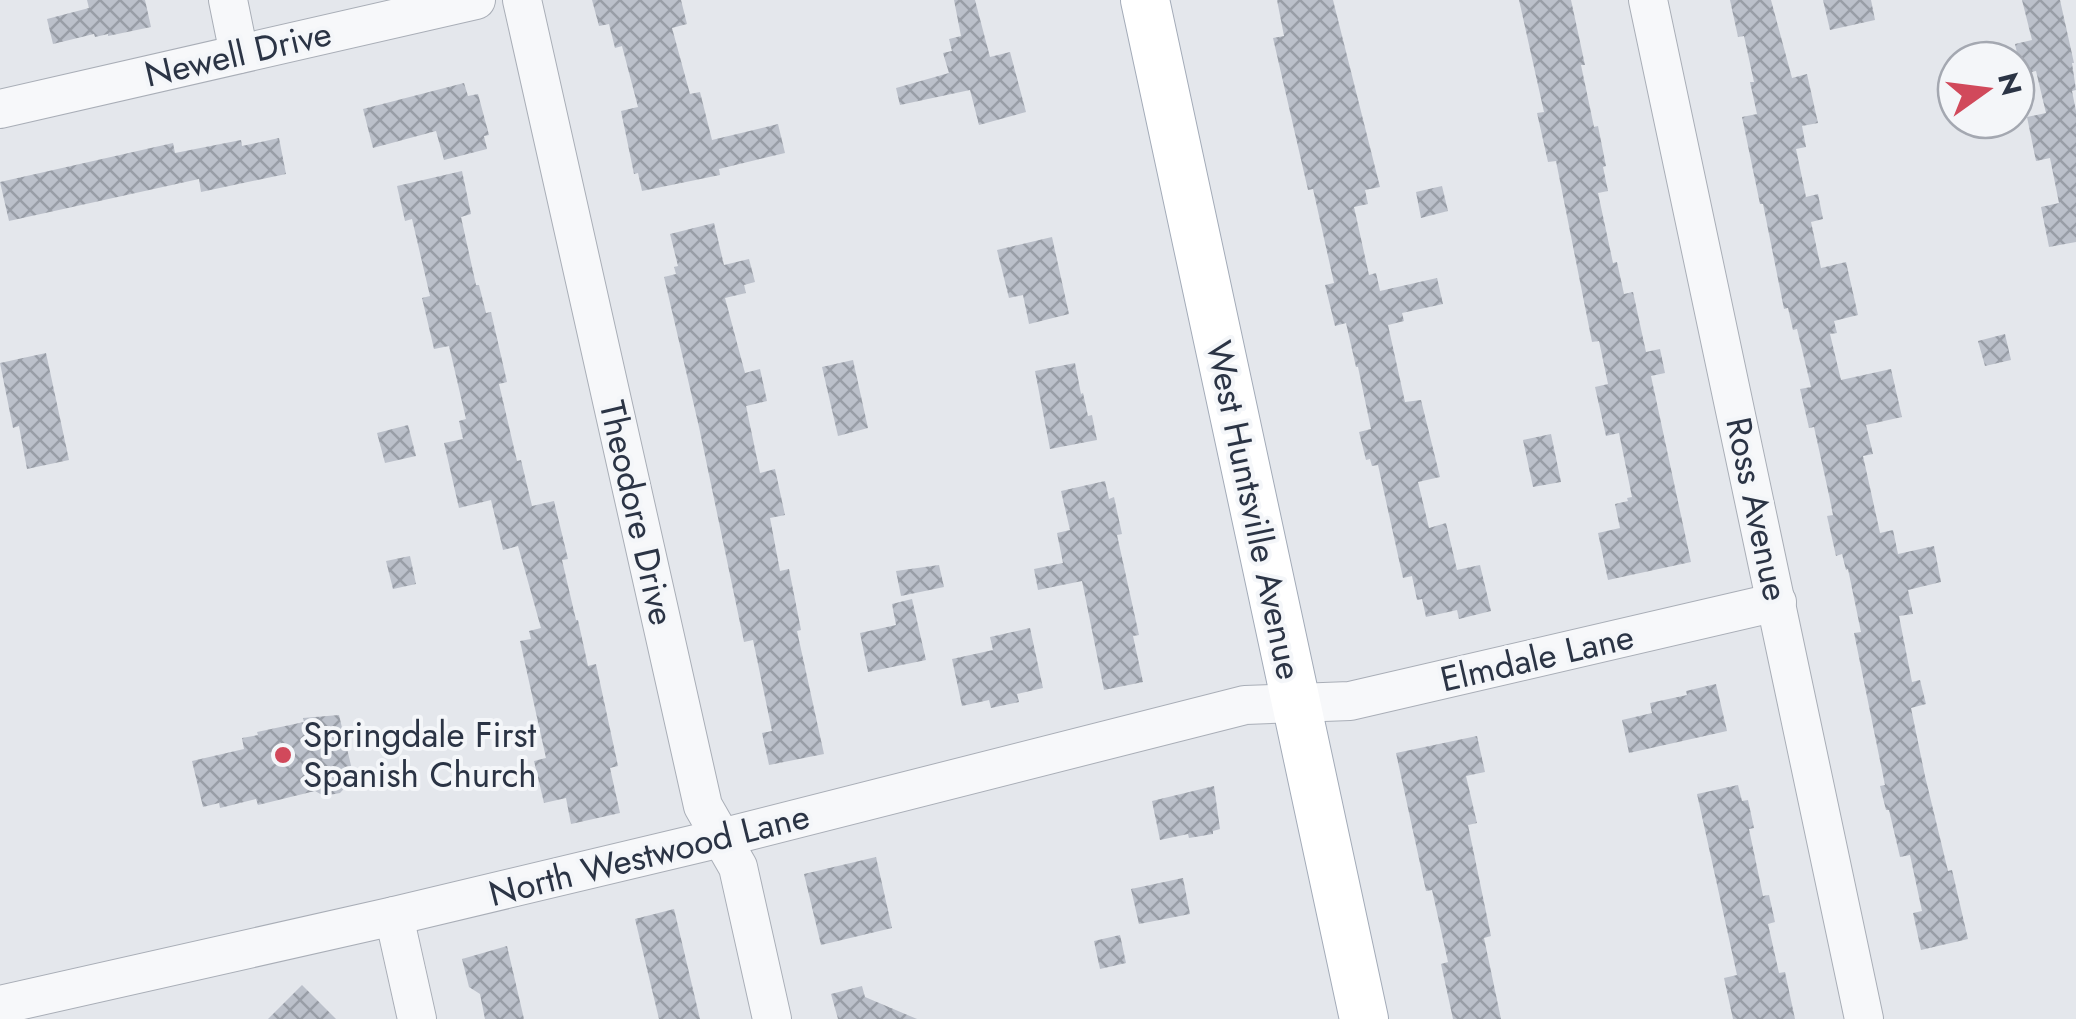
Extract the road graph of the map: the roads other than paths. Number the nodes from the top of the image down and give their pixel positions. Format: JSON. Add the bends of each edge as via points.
{"nodes":[{"id":1,"x":228,"y":0,"type":"edge"},
{"id":2,"x":476,"y":0,"type":"edge"},
{"id":3,"x":522,"y":0,"type":"edge"},
{"id":4,"x":1145,"y":0,"type":"edge"},
{"id":5,"x":1648,"y":0,"type":"edge"},
{"id":6,"x":239,"y":54,"type":"junction"},
{"id":7,"x":0,"y":108,"type":"edge"},
{"id":8,"x":1777,"y":602,"type":"junction"},
{"id":9,"x":1296,"y":703,"type":"junction"},
{"id":10,"x":721,"y":838,"type":"junction"},
{"id":11,"x":394,"y":916,"type":"junction"},
{"id":12,"x":0,"y":1005,"type":"edge"},
{"id":13,"x":58,"y":1006,"type":"edge"},
{"id":14,"x":417,"y":1019,"type":"edge"},
{"id":15,"x":772,"y":1019,"type":"edge"},
{"id":16,"x":1364,"y":1019,"type":"edge"},
{"id":17,"x":1864,"y":1019,"type":"edge"}],
"edges":[{"from":1,"to":6,"type":"street"},
{"from":2,"to":6,"type":"street","name":"Newell Drive"},
{"from":3,"to":10,"type":"street","name":"Theodore Drive","via":[[703,806]]},
{"from":4,"to":9,"type":"main road","name":"West Huntsville Avenue"},
{"from":5,"to":8,"type":"street","name":"Ross Avenue"},
{"from":6,"to":7,"type":"street","name":"Newell Drive"},
{"from":8,"to":9,"type":"street","name":"Elmdale Lane","via":[[1350,701]]},
{"from":8,"to":17,"type":"street","name":"Ross Avenue"},
{"from":9,"to":10,"type":"street","name":"North Westwood Lane","via":[[1246,706]]},
{"from":9,"to":16,"type":"main road","name":"West Huntsville Avenue"},
{"from":10,"to":11,"type":"street","name":"North Westwood Lane"},
{"from":10,"to":15,"type":"street","name":"Theodore Drive","via":[[738,867]]},
{"from":11,"to":13,"type":"street","name":"North Westwood Lane"},
{"from":11,"to":14,"type":"street"},
{"from":12,"to":13,"type":"street","name":"North Westwood Lane"}]}
